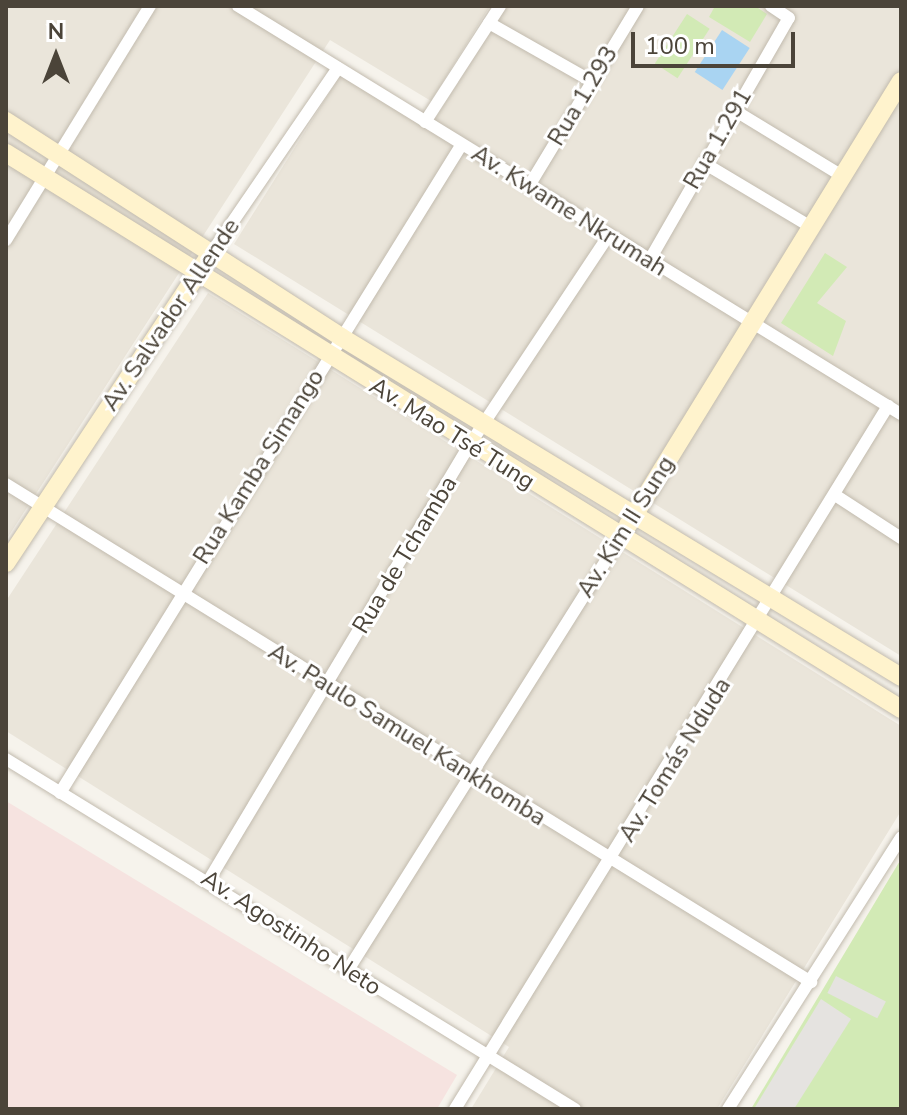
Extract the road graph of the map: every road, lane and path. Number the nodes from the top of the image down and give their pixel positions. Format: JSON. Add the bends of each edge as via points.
{"nodes":[{"id":1,"x":150,"y":6,"type":"edge"},
{"id":2,"x":238,"y":6,"type":"edge"},
{"id":3,"x":500,"y":6,"type":"edge"},
{"id":4,"x":638,"y":6,"type":"edge"},
{"id":5,"x":771,"y":6,"type":"edge"},
{"id":6,"x":489,"y":23,"type":"junction"},
{"id":7,"x":338,"y":68,"type":"junction"},
{"id":8,"x":591,"y":81,"type":"junction"},
{"id":9,"x":901,"y":81,"type":"edge"},
{"id":10,"x":734,"y":110,"type":"junction"},
{"id":11,"x":6,"y":121,"type":"edge"},
{"id":12,"x":425,"y":122,"type":"junction"},
{"id":13,"x":462,"y":144,"type":"junction"},
{"id":14,"x":6,"y":153,"type":"edge"},
{"id":15,"x":58,"y":153,"type":"junction"},
{"id":16,"x":704,"y":163,"type":"junction"},
{"id":17,"x":842,"y":176,"type":"junction"},
{"id":18,"x":44,"y":177,"type":"junction"},
{"id":19,"x":529,"y":186,"type":"junction"},
{"id":20,"x":811,"y":227,"type":"junction"},
{"id":21,"x":608,"y":236,"type":"junction"},
{"id":22,"x":6,"y":240,"type":"edge"},
{"id":23,"x":212,"y":252,"type":"junction"},
{"id":24,"x":649,"y":261,"type":"junction"},
{"id":25,"x":196,"y":275,"type":"junction"},
{"id":26,"x":751,"y":324,"type":"junction"},
{"id":27,"x":341,"y":337,"type":"junction"},
{"id":28,"x":328,"y":357,"type":"junction"},
{"id":29,"x":888,"y":406,"type":"junction"},
{"id":30,"x":901,"y":414,"type":"edge"},
{"id":31,"x":485,"y":423,"type":"junction"},
{"id":32,"x":470,"y":444,"type":"junction"},
{"id":33,"x":6,"y":484,"type":"edge"},
{"id":34,"x":835,"y":495,"type":"junction"},
{"id":35,"x":44,"y":507,"type":"junction"},
{"id":36,"x":633,"y":517,"type":"junction"},
{"id":37,"x":901,"y":538,"type":"edge"},
{"id":38,"x":619,"y":540,"type":"junction"},
{"id":39,"x":6,"y":563,"type":"edge"},
{"id":40,"x":180,"y":595,"type":"junction"},
{"id":41,"x":772,"y":601,"type":"junction"},
{"id":42,"x":759,"y":623,"type":"junction"},
{"id":43,"x":901,"y":677,"type":"edge"},
{"id":44,"x":328,"y":685,"type":"junction"},
{"id":45,"x":901,"y":709,"type":"edge"},
{"id":46,"x":6,"y":759,"type":"edge"},
{"id":47,"x":471,"y":776,"type":"junction"},
{"id":48,"x":60,"y":793,"type":"junction"},
{"id":49,"x":901,"y":837,"type":"edge"},
{"id":50,"x":613,"y":860,"type":"junction"},
{"id":51,"x":209,"y":880,"type":"junction"},
{"id":52,"x":348,"y":970,"type":"junction"},
{"id":53,"x":811,"y":982,"type":"junction"},
{"id":54,"x":489,"y":1057,"type":"junction"},
{"id":55,"x":455,"y":1109,"type":"edge"},
{"id":56,"x":575,"y":1109,"type":"edge"},
{"id":57,"x":728,"y":1109,"type":"edge"}],
"edges":[{"from":1,"to":15,"type":"street"},
{"from":2,"to":7,"type":"street","name":"Av. Kwame Nkrumah"},
{"from":3,"to":6,"type":"street"},
{"from":4,"to":8,"type":"street","name":"Rua 1.293"},
{"from":5,"to":10,"type":"street","name":"Rua 1.291","via":[[789,18]]},
{"from":6,"to":8,"type":"street"},
{"from":6,"to":12,"type":"street"},
{"from":7,"to":12,"type":"street","name":"Av. Kwame Nkrumah"},
{"from":7,"to":23,"type":"street","name":"Av. Salvador Allende"},
{"from":8,"to":19,"type":"street","name":"Rua 1.293"},
{"from":9,"to":17,"type":"main road","name":"Av. Kim II Sung"},
{"from":10,"to":16,"type":"street","name":"Rua 1.291"},
{"from":10,"to":17,"type":"street"},
{"from":11,"to":15,"type":"main road","name":"Av. Mao Tsé Tung"},
{"from":12,"to":13,"type":"street","name":"Av. Kwame Nkrumah"},
{"from":13,"to":19,"type":"street","name":"Av. Kwame Nkrumah"},
{"from":13,"to":27,"type":"street","name":"Rua Kamba Simango"},
{"from":14,"to":18,"type":"main road","name":"Av. Mao Tsé Tung"},
{"from":15,"to":18,"type":"street"},
{"from":15,"to":23,"type":"main road","name":"Av. Mao Tsé Tung"},
{"from":16,"to":20,"type":"street"},
{"from":16,"to":24,"type":"street","name":"Rua 1.291"},
{"from":17,"to":20,"type":"main road","name":"Av. Kim II Sung"},
{"from":18,"to":22,"type":"street"},
{"from":18,"to":25,"type":"main road","name":"Av. Mao Tsé Tung"},
{"from":19,"to":21,"type":"street","name":"Av. Kwame Nkrumah"},
{"from":20,"to":26,"type":"main road","name":"Av. Kim II Sung"},
{"from":21,"to":24,"type":"street","name":"Av. Kwame Nkrumah"},
{"from":21,"to":31,"type":"street","name":"Rua de Tchamba"},
{"from":23,"to":25,"type":"main road","name":"Av. Salvador Allende"},
{"from":23,"to":27,"type":"main road","name":"Av. Mao Tsé Tung"},
{"from":24,"to":26,"type":"street","name":"Av. Kwame Nkrumah"},
{"from":25,"to":28,"type":"main road","name":"Av. Mao Tsé Tung"},
{"from":25,"to":35,"type":"main road","name":"Av. Salvador Allende"},
{"from":26,"to":29,"type":"street","name":"Av. Kwame Nkrumah"},
{"from":26,"to":36,"type":"main road","name":"Av. Kim II Sung"},
{"from":27,"to":28,"type":"street","name":"Rua Kamba Simango"},
{"from":27,"to":31,"type":"main road","name":"Av. Mao Tsé Tung"},
{"from":28,"to":32,"type":"main road","name":"Av. Mao Tsé Tung"},
{"from":28,"to":40,"type":"street","name":"Rua Kamba Simango"},
{"from":29,"to":30,"type":"street","name":"Av. Kwame Nkrumah"},
{"from":29,"to":34,"type":"street","name":"Av. Tomás Nduda"},
{"from":31,"to":32,"type":"street","name":"Rua de Tchamba"},
{"from":31,"to":36,"type":"main road","name":"Av. Mao Tsé Tung"},
{"from":32,"to":38,"type":"main road","name":"Av. Mao Tsé Tung"},
{"from":32,"to":44,"type":"street","name":"Rua de Tchamba"},
{"from":33,"to":35,"type":"street","name":"Av. Paulo Samuel Kankhomba"},
{"from":34,"to":37,"type":"street"},
{"from":34,"to":41,"type":"street","name":"Av. Tomás Nduda"},
{"from":35,"to":39,"type":"main road","name":"Av. Salvador Allende"},
{"from":35,"to":40,"type":"street","name":"Av. Paulo Samuel Kankhomba"},
{"from":36,"to":38,"type":"main road","name":"Av. Kim II Sung"},
{"from":36,"to":41,"type":"main road","name":"Av. Mao Tsé Tung"},
{"from":38,"to":42,"type":"main road","name":"Av. Mao Tsé Tung"},
{"from":38,"to":47,"type":"street","name":"Av. Kim II Sung"},
{"from":40,"to":44,"type":"street","name":"Av. Paulo Samuel Kankhomba"},
{"from":40,"to":48,"type":"street","name":"Rua Kamba Simango"},
{"from":41,"to":42,"type":"street","name":"Av. Tomás Nduda"},
{"from":41,"to":43,"type":"main road","name":"Av. Mao Tsé Tung"},
{"from":42,"to":45,"type":"main road","name":"Av. Mao Tsé Tung"},
{"from":42,"to":50,"type":"street","name":"Av. Tomás Nduda"},
{"from":44,"to":47,"type":"street","name":"Av. Paulo Samuel Kankhomba"},
{"from":44,"to":51,"type":"street","name":"Rua de Tchamba"},
{"from":46,"to":48,"type":"street","name":"Av. Agostinho Neto"},
{"from":47,"to":50,"type":"street","name":"Av. Paulo Samuel Kankhomba"},
{"from":47,"to":52,"type":"street","name":"Av. Kim II Sung"},
{"from":48,"to":51,"type":"street","name":"Av. Agostinho Neto"},
{"from":49,"to":53,"type":"street"},
{"from":50,"to":53,"type":"street","name":"Av. Paulo Samuel Kankhomba"},
{"from":50,"to":54,"type":"street","name":"Av. Tomás Nduda"},
{"from":51,"to":52,"type":"street","name":"Av. Agostinho Neto"},
{"from":52,"to":54,"type":"street","name":"Av. Agostinho Neto"},
{"from":53,"to":57,"type":"street"},
{"from":54,"to":55,"type":"street","name":"Av. Tomás Nduda"},
{"from":54,"to":56,"type":"street","name":"Av. Agostinho Neto"}]}
